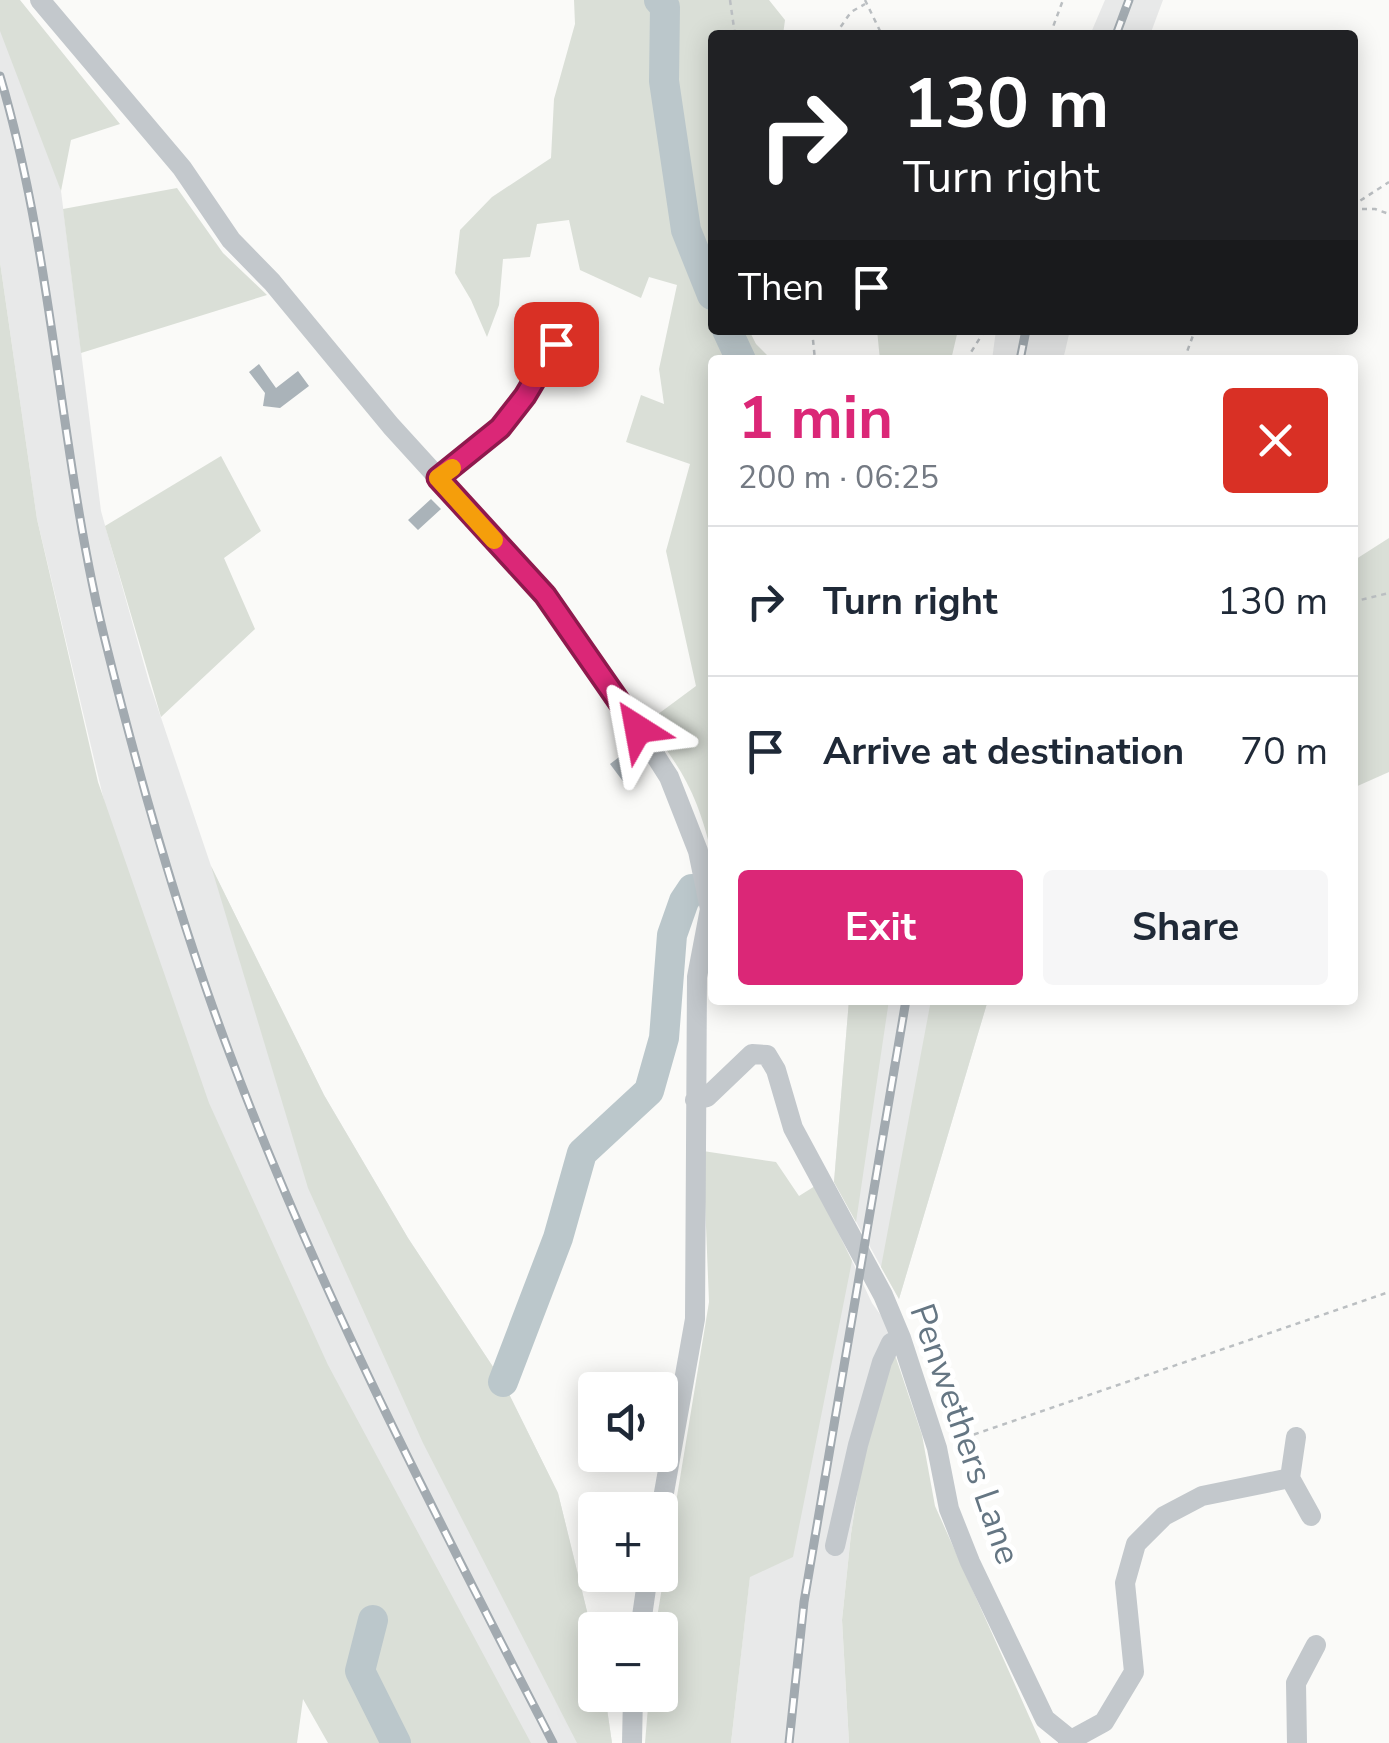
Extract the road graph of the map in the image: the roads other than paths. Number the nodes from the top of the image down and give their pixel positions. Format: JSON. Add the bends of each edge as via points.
{"nodes":[{"id":1,"x":40,"y":0,"type":"edge"},
{"id":2,"x":556,"y":344,"type":"dead end"},
{"id":3,"x":438,"y":478,"type":"junction"},
{"id":4,"x":708,"y":895,"type":"edge"},
{"id":5,"x":708,"y":923,"type":"edge"},
{"id":6,"x":696,"y":1100,"type":"junction"},
{"id":7,"x":901,"y":1338,"type":"junction"},
{"id":8,"x":1296,"y":1437,"type":"dead end"},
{"id":9,"x":1290,"y":1478,"type":"junction"},
{"id":10,"x":664,"y":1492,"type":"edge"},
{"id":11,"x":1311,"y":1516,"type":"dead end"},
{"id":12,"x":836,"y":1546,"type":"dead end"},
{"id":13,"x":1316,"y":1645,"type":"dead end"},
{"id":14,"x":633,"y":1712,"type":"edge"},
{"id":15,"x":1070,"y":1742,"type":"edge"},
{"id":16,"x":632,"y":1743,"type":"edge"},
{"id":17,"x":1297,"y":1743,"type":"edge"}],
"edges":[{"from":1,"to":3,"type":"street","via":[[182,168],[230,240]]},
{"from":2,"to":3,"type":"street","via":[[500,428]]},
{"from":3,"to":4,"type":"street","via":[[545,595],[669,777]]},
{"from":5,"to":6,"type":"street","via":[[697,978]]},
{"from":6,"to":7,"type":"street","name":"Penwethers Lane","via":[[752,1054],[767,1055],[793,1128]]},
{"from":6,"to":10,"type":"street","via":[[695,1320]]},
{"from":7,"to":12,"type":"street","via":[[882,1362]]},
{"from":7,"to":15,"type":"street","name":"Penwethers Lane","via":[[970,1562],[1045,1719]]},
{"from":8,"to":9,"type":"street"},
{"from":9,"to":11,"type":"street"},
{"from":9,"to":15,"type":"street","via":[[1202,1496],[1164,1516],[1136,1544],[1126,1583],[1134,1672],[1104,1722]]},
{"from":13,"to":17,"type":"street","via":[[1296,1684]]},
{"from":14,"to":16,"type":"street"}]}
